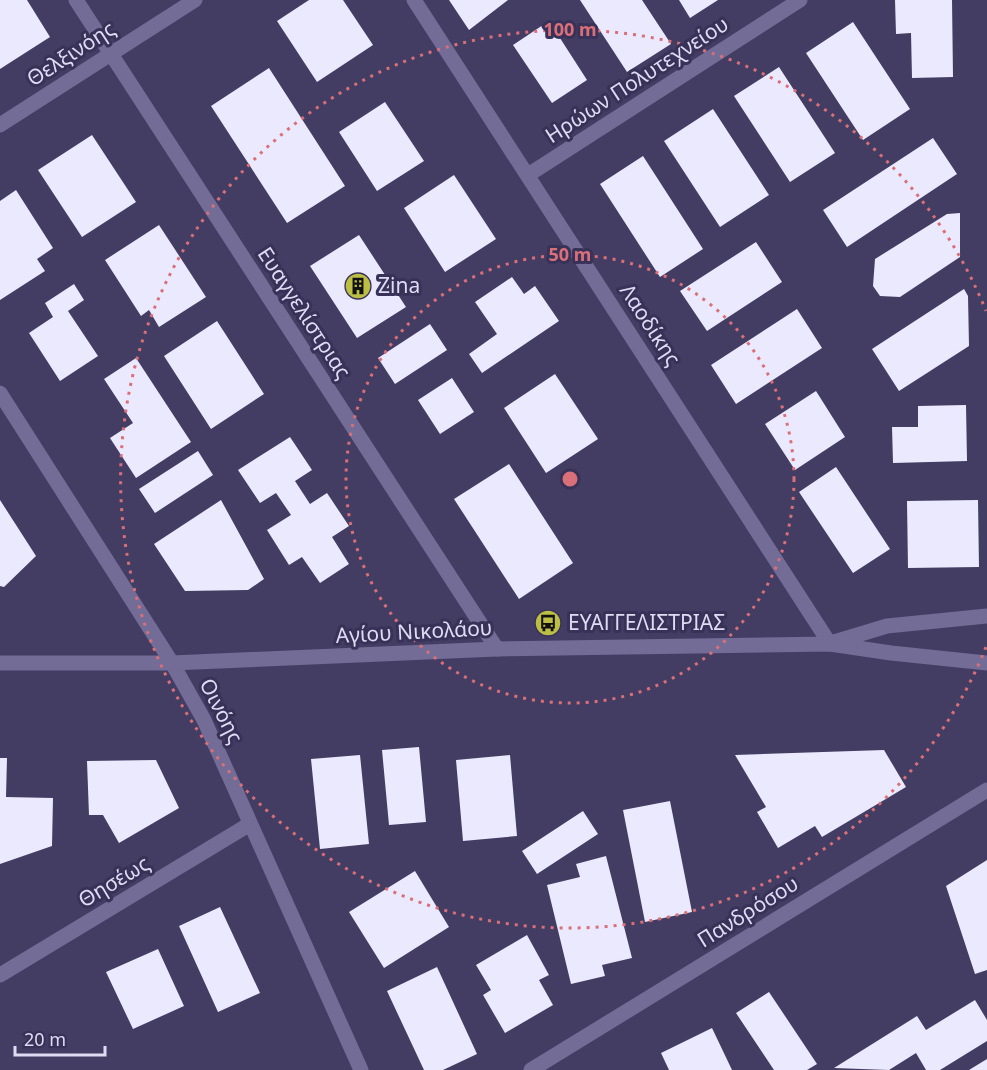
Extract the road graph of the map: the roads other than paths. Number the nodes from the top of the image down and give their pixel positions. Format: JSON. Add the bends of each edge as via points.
{"nodes":[{"id":1,"x":76,"y":0,"type":"edge"},
{"id":2,"x":195,"y":0,"type":"edge"},
{"id":3,"x":414,"y":0,"type":"edge"},
{"id":4,"x":800,"y":0,"type":"edge"},
{"id":5,"x":111,"y":54,"type":"junction"},
{"id":6,"x":0,"y":124,"type":"edge"},
{"id":7,"x":528,"y":175,"type":"junction"},
{"id":8,"x":0,"y":393,"type":"edge"},
{"id":9,"x":987,"y":616,"type":"edge"},
{"id":10,"x":830,"y":644,"type":"junction"},
{"id":11,"x":497,"y":649,"type":"junction"},
{"id":12,"x":0,"y":663,"type":"edge"},
{"id":13,"x":172,"y":663,"type":"junction"},
{"id":14,"x":987,"y":663,"type":"edge"},
{"id":15,"x":987,"y":790,"type":"edge"},
{"id":16,"x":250,"y":824,"type":"junction"},
{"id":17,"x":0,"y":975,"type":"edge"},
{"id":18,"x":362,"y":1070,"type":"edge"},
{"id":19,"x":531,"y":1070,"type":"edge"}],
"edges":[{"from":1,"to":5,"type":"street","name":"Ευαγγελίστριας"},
{"from":2,"to":5,"type":"street","name":"Θελξινόης"},
{"from":3,"to":7,"type":"street","name":"Λαοδίκης"},
{"from":4,"to":7,"type":"street","name":"Ηρώων Πολυτεχνείου"},
{"from":5,"to":6,"type":"street","name":"Θελξινόης"},
{"from":5,"to":11,"type":"street","name":"Ευαγγελίστριας"},
{"from":7,"to":10,"type":"street","name":"Λαοδίκης"},
{"from":8,"to":13,"type":"street","name":"Οινόης"},
{"from":9,"to":10,"type":"street","name":"Αγίου Νικολάου","via":[[887,626]]},
{"from":10,"to":11,"type":"street","name":"Αγίου Νικολάου"},
{"from":10,"to":14,"type":"street","name":"Αγίου Νικολάου"},
{"from":11,"to":13,"type":"street","name":"Αγίου Νικολάου"},
{"from":12,"to":13,"type":"street","name":"Αγίου Νικολάου"},
{"from":13,"to":16,"type":"street","name":"Οινόης","via":[[204,720]]},
{"from":15,"to":19,"type":"street","name":"Πανδρόσου"},
{"from":16,"to":17,"type":"street","name":"Θησέως"},
{"from":16,"to":18,"type":"street","name":"Οινόης"}]}
